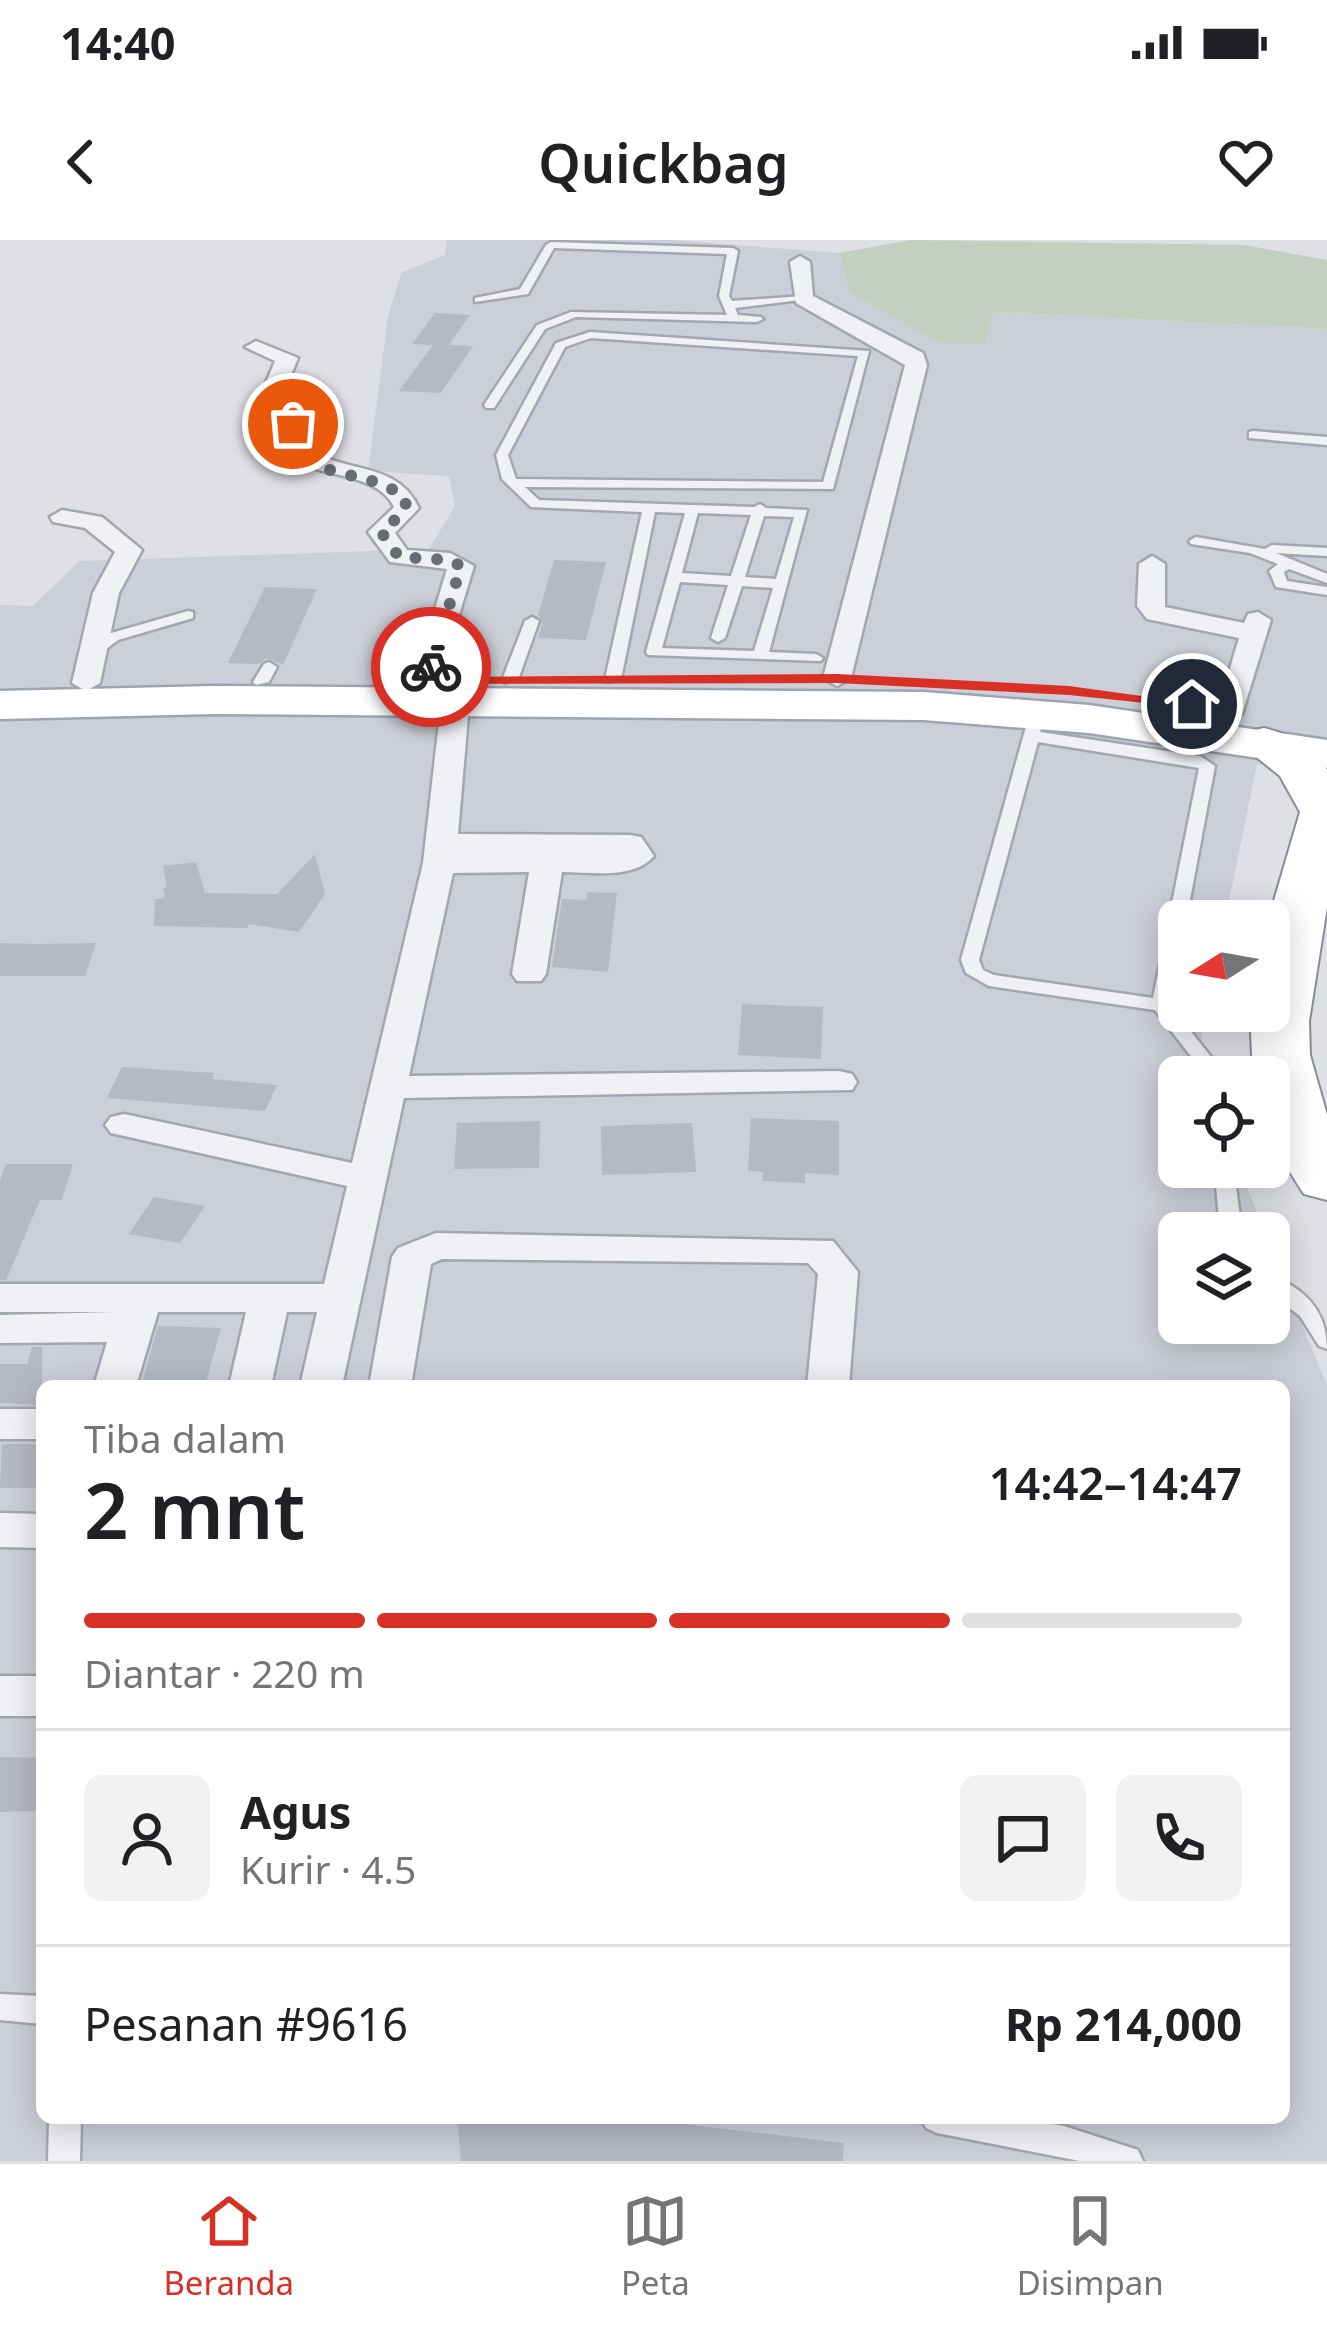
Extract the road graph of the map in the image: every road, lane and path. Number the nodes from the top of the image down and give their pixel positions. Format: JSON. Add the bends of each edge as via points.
{"nodes":[{"id":1,"x":800,"y":262,"type":"dead end"},
{"id":2,"x":801,"y":296,"type":"junction"},
{"id":3,"x":479,"y":300,"type":"dead end"},
{"id":4,"x":726,"y":300,"type":"junction"},
{"id":5,"x":734,"y":319,"type":"junction"},
{"id":6,"x":757,"y":320,"type":"dead end"},
{"id":7,"x":256,"y":347,"type":"dead end"},
{"id":8,"x":865,"y":353,"type":"junction"},
{"id":9,"x":906,"y":356,"type":"junction"},
{"id":10,"x":490,"y":405,"type":"dead end"},
{"id":11,"x":1253,"y":435,"type":"dead end"},
{"id":12,"x":1327,"y":441,"type":"edge"},
{"id":13,"x":513,"y":483,"type":"junction"},
{"id":14,"x":649,"y":508,"type":"junction"},
{"id":15,"x":694,"y":508,"type":"junction"},
{"id":16,"x":760,"y":508,"type":"junction"},
{"id":17,"x":62,"y":517,"type":"dead end"},
{"id":18,"x":1196,"y":541,"type":"dead end"},
{"id":19,"x":1253,"y":549,"type":"junction"},
{"id":20,"x":1327,"y":552,"type":"edge"},
{"id":21,"x":1289,"y":563,"type":"junction"},
{"id":22,"x":1152,"y":564,"type":"dead end"},
{"id":23,"x":673,"y":577,"type":"junction"},
{"id":24,"x":1327,"y":579,"type":"edge"},
{"id":25,"x":737,"y":580,"type":"junction"},
{"id":26,"x":782,"y":584,"type":"junction"},
{"id":27,"x":1327,"y":591,"type":"edge"},
{"id":28,"x":188,"y":615,"type":"dead end"},
{"id":29,"x":532,"y":621,"type":"dead end"},
{"id":30,"x":718,"y":638,"type":"dead end"},
{"id":31,"x":760,"y":657,"type":"junction"},
{"id":32,"x":91,"y":667,"type":"junction"},
{"id":33,"x":821,"y":672,"type":"junction"},
{"id":34,"x":613,"y":679,"type":"junction"},
{"id":35,"x":510,"y":680,"type":"junction"},
{"id":36,"x":132,"y":683,"type":"junction"},
{"id":37,"x":0,"y":685,"type":"edge"},
{"id":38,"x":349,"y":690,"type":"junction"},
{"id":39,"x":441,"y":692,"type":"junction"},
{"id":40,"x":214,"y":700,"type":"junction"},
{"id":41,"x":0,"y":705,"type":"edge"},
{"id":42,"x":1034,"y":725,"type":"junction"},
{"id":43,"x":1248,"y":726,"type":"junction"},
{"id":44,"x":1326,"y":736,"type":"edge"},
{"id":45,"x":1326,"y":811,"type":"edge"},
{"id":46,"x":440,"y":854,"type":"junction"},
{"id":47,"x":1183,"y":900,"type":"edge"},
{"id":48,"x":529,"y":974,"type":"dead end"},
{"id":49,"x":1158,"y":1005,"type":"edge"},
{"id":50,"x":1182,"y":1032,"type":"edge"},
{"id":51,"x":1201,"y":1056,"type":"edge"},
{"id":52,"x":839,"y":1082,"type":"dead end"},
{"id":53,"x":389,"y":1087,"type":"junction"},
{"id":54,"x":124,"y":1125,"type":"dead end"},
{"id":55,"x":365,"y":1178,"type":"junction"},
{"id":56,"x":1327,"y":1180,"type":"edge"},
{"id":57,"x":0,"y":1298,"type":"edge"},
{"id":58,"x":339,"y":1298,"type":"junction"},
{"id":59,"x":1290,"y":1298,"type":"edge"},
{"id":60,"x":268,"y":1299,"type":"junction"},
{"id":61,"x":136,"y":1314,"type":"junction"},
{"id":62,"x":0,"y":1329,"type":"edge"},
{"id":63,"x":1327,"y":1341,"type":"edge"},
{"id":64,"x":117,"y":1380,"type":"edge"},
{"id":65,"x":251,"y":1380,"type":"edge"},
{"id":66,"x":322,"y":1380,"type":"edge"},
{"id":67,"x":391,"y":1380,"type":"edge"},
{"id":68,"x":829,"y":1380,"type":"edge"},
{"id":69,"x":0,"y":1424,"type":"edge"},
{"id":70,"x":36,"y":1424,"type":"edge"},
{"id":71,"x":0,"y":1530,"type":"edge"},
{"id":72,"x":36,"y":1531,"type":"edge"},
{"id":73,"x":0,"y":1696,"type":"edge"},
{"id":74,"x":36,"y":1696,"type":"edge"},
{"id":75,"x":0,"y":2007,"type":"edge"},
{"id":76,"x":36,"y":2010,"type":"edge"},
{"id":77,"x":65,"y":2124,"type":"edge"},
{"id":78,"x":970,"y":2124,"type":"edge"},
{"id":79,"x":64,"y":2161,"type":"edge"},
{"id":80,"x":1127,"y":2161,"type":"edge"}],
"edges":[{"from":1,"to":2,"type":"street"},
{"from":2,"to":4,"type":"lane"},
{"from":2,"to":9,"type":"street"},
{"from":3,"to":4,"type":"lane","via":[[523,292],[547,246],[585,242],[733,251]]},
{"from":4,"to":5,"type":"lane"},
{"from":5,"to":6,"type":"lane"},
{"from":5,"to":10,"type":"lane","via":[[586,313],[543,326]]},
{"from":7,"to":39,"type":"street","via":[[287,358],[276,386],[303,457],[398,491],[407,508],[381,532],[399,557],[461,566]]},
{"from":8,"to":9,"type":"lane"},
{"from":8,"to":13,"type":"lane","via":[[828,486]]},
{"from":8,"to":13,"type":"lane","via":[[572,338],[560,345],[502,455]]},
{"from":9,"to":33,"type":"street"},
{"from":11,"to":12,"type":"lane"},
{"from":13,"to":14,"type":"lane","via":[[536,504]]},
{"from":14,"to":15,"type":"lane"},
{"from":14,"to":34,"type":"lane"},
{"from":15,"to":16,"type":"lane"},
{"from":15,"to":23,"type":"lane"},
{"from":16,"to":25,"type":"lane"},
{"from":16,"to":26,"type":"lane","via":[[803,514]]},
{"from":17,"to":32,"type":"street","via":[[93,522],[129,550],[94,628]]},
{"from":18,"to":19,"type":"lane"},
{"from":19,"to":20,"type":"lane"},
{"from":19,"to":21,"type":"lane"},
{"from":21,"to":24,"type":"lane"},
{"from":21,"to":27,"type":"lane","via":[[1276,572],[1281,584]]},
{"from":22,"to":43,"type":"street","via":[[1156,614],[1257,626]]},
{"from":23,"to":25,"type":"lane"},
{"from":23,"to":31,"type":"lane","via":[[652,652]]},
{"from":25,"to":26,"type":"lane"},
{"from":25,"to":30,"type":"lane"},
{"from":26,"to":31,"type":"lane"},
{"from":28,"to":32,"type":"lane","via":[[113,637]]},
{"from":29,"to":35,"type":"lane"},
{"from":31,"to":33,"type":"lane"},
{"from":32,"to":36,"type":"main road"},
{"from":32,"to":37,"type":"main road"},
{"from":33,"to":34,"type":"main road"},
{"from":33,"to":43,"type":"main road","via":[[1069,690]]},
{"from":34,"to":35,"type":"main road"},
{"from":35,"to":39,"type":"main road"},
{"from":36,"to":38,"type":"main road"},
{"from":36,"to":39,"type":"main road","via":[[265,674]]},
{"from":38,"to":40,"type":"main road"},
{"from":38,"to":44,"type":"main road","via":[[922,694],[1173,714]]},
{"from":39,"to":40,"type":"main road"},
{"from":39,"to":42,"type":"main road","via":[[924,706]]},
{"from":39,"to":46,"type":"street"},
{"from":40,"to":41,"type":"main road"},
{"from":42,"to":43,"type":"main road"},
{"from":42,"to":47,"type":"lane","via":[[1200,761],[1209,771]]},
{"from":42,"to":49,"type":"lane","via":[[970,960],[975,973]]},
{"from":43,"to":44,"type":"main road"},
{"from":43,"to":45,"type":"highway","via":[[1300,767]]},
{"from":45,"to":56,"type":"highway","via":[[1295,932],[1278,1048],[1284,1085]]},
{"from":46,"to":48,"type":"street","via":[[548,853]]},
{"from":46,"to":53,"type":"street"},
{"from":50,"to":51,"type":"lane"},
{"from":52,"to":53,"type":"street"},
{"from":53,"to":55,"type":"street"},
{"from":54,"to":55,"type":"street"},
{"from":55,"to":58,"type":"street"},
{"from":57,"to":61,"type":"street"},
{"from":58,"to":60,"type":"street"},
{"from":58,"to":66,"type":"street"},
{"from":59,"to":63,"type":"lane"},
{"from":60,"to":61,"type":"street"},
{"from":60,"to":65,"type":"street"},
{"from":61,"to":62,"type":"street"},
{"from":61,"to":64,"type":"street"},
{"from":67,"to":68,"type":"street","via":[[412,1257],[436,1246],[819,1250],[838,1272]]},
{"from":69,"to":70,"type":"street"},
{"from":71,"to":72,"type":"street"},
{"from":73,"to":74,"type":"street"},
{"from":75,"to":76,"type":"lane"},
{"from":77,"to":79,"type":"lane"},
{"from":78,"to":80,"type":"lane"}]}
